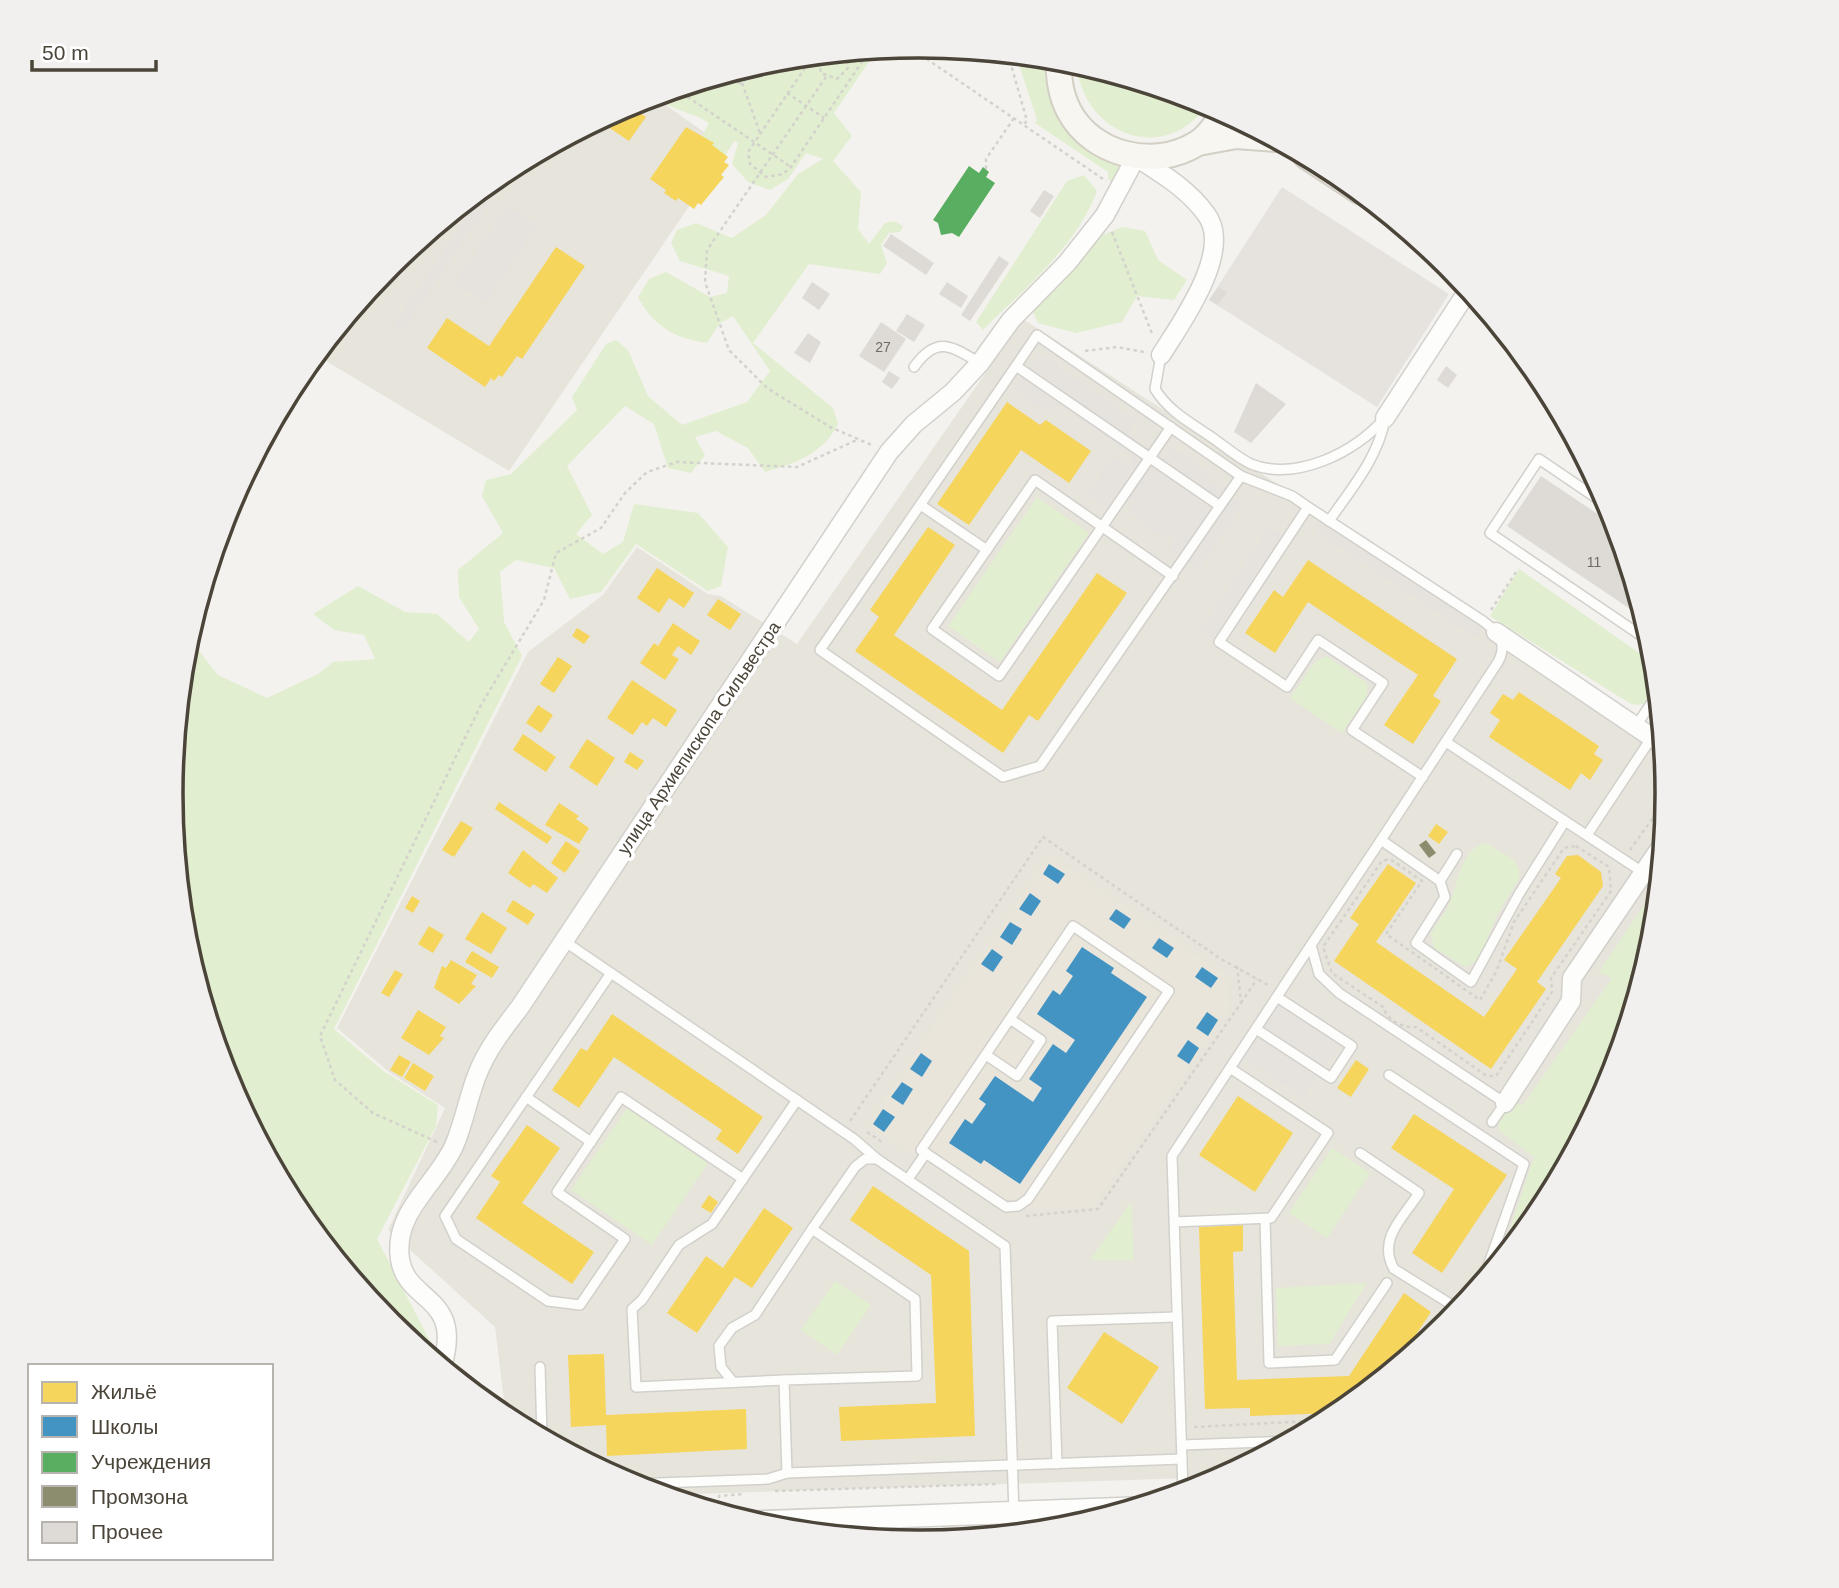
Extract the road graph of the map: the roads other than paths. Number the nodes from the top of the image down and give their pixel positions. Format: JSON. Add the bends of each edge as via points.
{"nodes":[{"id":1,"x":1059,"y":71,"type":"edge"},
{"id":2,"x":1216,"y":121,"type":"edge"},
{"id":3,"x":1251,"y":137,"type":"edge"},
{"id":4,"x":1198,"y":143,"type":"junction"},
{"id":5,"x":1136,"y":157,"type":"junction"},
{"id":6,"x":1463,"y":298,"type":"edge"},
{"id":7,"x":1161,"y":355,"type":"joint"},
{"id":8,"x":980,"y":363,"type":"junction"},
{"id":9,"x":1016,"y":366,"type":"junction"},
{"id":10,"x":914,"y":367,"type":"dead end"},
{"id":11,"x":1385,"y":418,"type":"junction"},
{"id":12,"x":1171,"y":427,"type":"junction"},
{"id":13,"x":1150,"y":458,"type":"junction"},
{"id":14,"x":1241,"y":476,"type":"junction"},
{"id":15,"x":1593,"y":496,"type":"edge"},
{"id":16,"x":922,"y":506,"type":"junction"},
{"id":17,"x":1220,"y":506,"type":"junction"},
{"id":18,"x":1308,"y":507,"type":"junction"},
{"id":19,"x":1329,"y":521,"type":"junction"},
{"id":20,"x":1102,"y":527,"type":"junction"},
{"id":21,"x":987,"y":550,"type":"junction"},
{"id":22,"x":1172,"y":576,"type":"junction"},
{"id":23,"x":1490,"y":626,"type":"junction"},
{"id":24,"x":1638,"y":634,"type":"edge"},
{"id":25,"x":1650,"y":705,"type":"edge"},
{"id":26,"x":1636,"y":726,"type":"junction"},
{"id":27,"x":1653,"y":738,"type":"edge"},
{"id":28,"x":1446,"y":742,"type":"junction"},
{"id":29,"x":1654,"y":746,"type":"edge"},
{"id":30,"x":1423,"y":777,"type":"junction"},
{"id":31,"x":1564,"y":821,"type":"junction"},
{"id":32,"x":1587,"y":835,"type":"junction"},
{"id":33,"x":1381,"y":840,"type":"junction"},
{"id":34,"x":1457,"y":854,"type":"dead end"},
{"id":35,"x":1652,"y":861,"type":"edge"},
{"id":36,"x":1644,"y":873,"type":"junction"},
{"id":37,"x":1440,"y":881,"type":"junction"},
{"id":38,"x":564,"y":941,"type":"junction"},
{"id":39,"x":1311,"y":945,"type":"junction"},
{"id":40,"x":611,"y":973,"type":"junction"},
{"id":41,"x":1277,"y":997,"type":"junction"},
{"id":42,"x":1010,"y":1019,"type":"junction"},
{"id":43,"x":1256,"y":1029,"type":"junction"},
{"id":44,"x":985,"y":1055,"type":"junction"},
{"id":45,"x":1230,"y":1068,"type":"junction"},
{"id":46,"x":1389,"y":1075,"type":"dead end"},
{"id":47,"x":526,"y":1097,"type":"junction"},
{"id":48,"x":797,"y":1100,"type":"junction"},
{"id":49,"x":1505,"y":1103,"type":"junction"},
{"id":50,"x":1492,"y":1122,"type":"dead end"},
{"id":51,"x":591,"y":1142,"type":"junction"},
{"id":52,"x":926,"y":1153,"type":"junction"},
{"id":53,"x":1360,"y":1153,"type":"dead end"},
{"id":54,"x":877,"y":1159,"type":"junction"},
{"id":55,"x":743,"y":1179,"type":"junction"},
{"id":56,"x":908,"y":1179,"type":"junction"},
{"id":57,"x":1265,"y":1219,"type":"junction"},
{"id":58,"x":1174,"y":1222,"type":"junction"},
{"id":59,"x":812,"y":1229,"type":"junction"},
{"id":60,"x":1491,"y":1258,"type":"edge"},
{"id":61,"x":1387,"y":1283,"type":"dead end"},
{"id":62,"x":1450,"y":1304,"type":"edge"},
{"id":63,"x":1178,"y":1317,"type":"junction"},
{"id":64,"x":445,"y":1357,"type":"edge"},
{"id":65,"x":540,"y":1367,"type":"dead end"},
{"id":66,"x":784,"y":1380,"type":"junction"},
{"id":67,"x":733,"y":1382,"type":"junction"},
{"id":68,"x":542,"y":1426,"type":"edge"},
{"id":69,"x":1269,"y":1442,"type":"edge"},
{"id":70,"x":1182,"y":1445,"type":"junction"},
{"id":71,"x":1182,"y":1459,"type":"junction"},
{"id":72,"x":1057,"y":1464,"type":"junction"},
{"id":73,"x":1012,"y":1465,"type":"junction"},
{"id":74,"x":787,"y":1473,"type":"junction"},
{"id":75,"x":1183,"y":1481,"type":"edge"},
{"id":76,"x":661,"y":1483,"type":"edge"},
{"id":77,"x":1087,"y":1510,"type":"edge"},
{"id":78,"x":1014,"y":1514,"type":"junction"},
{"id":79,"x":802,"y":1520,"type":"edge"}],
"edges":[{"from":1,"to":5,"type":"main road","via":[[1070,113],[1087,134],[1109,149]]},
{"from":2,"to":4,"type":"main road"},
{"from":3,"to":4,"type":"main road"},
{"from":4,"to":5,"type":"main road","via":[[1162,156]]},
{"from":5,"to":7,"type":"street","via":[[1174,181],[1207,215],[1214,229],[1206,276]]},
{"from":5,"to":8,"type":"street","name":"улица Архиепископа Сильвестра","via":[[1105,215],[1067,263],[1010,320]]},
{"from":6,"to":11,"type":"street"},
{"from":7,"to":11,"type":"lane","via":[[1155,389],[1166,406],[1249,463],[1268,469],[1290,470],[1326,458],[1360,443]]},
{"from":8,"to":10,"type":"lane","via":[[953,347],[938,346],[925,352]]},
{"from":8,"to":38,"type":"street","name":"улица Архиепископа Сильвестра","via":[[889,452]]},
{"from":9,"to":12,"type":"lane","via":[[1037,335]]},
{"from":9,"to":13,"type":"lane"},
{"from":9,"to":16,"type":"lane"},
{"from":11,"to":19,"type":"lane","via":[[1373,457]]},
{"from":12,"to":13,"type":"lane"},
{"from":12,"to":14,"type":"lane"},
{"from":13,"to":17,"type":"lane"},
{"from":13,"to":20,"type":"lane"},
{"from":14,"to":17,"type":"lane"},
{"from":14,"to":18,"type":"lane","via":[[1293,496]]},
{"from":15,"to":24,"type":"lane","via":[[1539,460],[1490,533]]},
{"from":16,"to":21,"type":"lane"},
{"from":16,"to":22,"type":"lane","via":[[820,650],[1003,777],[1040,766]]},
{"from":17,"to":22,"type":"lane"},
{"from":18,"to":19,"type":"lane"},
{"from":18,"to":30,"type":"lane","via":[[1219,642],[1287,687],[1318,640],[1383,682],[1352,730]]},
{"from":19,"to":23,"type":"lane"},
{"from":20,"to":21,"type":"lane","via":[[1034,480]]},
{"from":20,"to":21,"type":"lane","via":[[999,676],[932,629]]},
{"from":20,"to":22,"type":"lane"},
{"from":23,"to":26,"type":"street"},
{"from":23,"to":28,"type":"lane","via":[[1504,651]]},
{"from":25,"to":26,"type":"lane"},
{"from":26,"to":27,"type":"street"},
{"from":28,"to":30,"type":"lane"},
{"from":28,"to":31,"type":"lane"},
{"from":29,"to":32,"type":"lane"},
{"from":30,"to":33,"type":"lane"},
{"from":31,"to":32,"type":"lane"},
{"from":31,"to":37,"type":"lane","via":[[1471,982],[1416,943],[1445,897]]},
{"from":32,"to":36,"type":"lane"},
{"from":33,"to":37,"type":"lane"},
{"from":33,"to":39,"type":"lane"},
{"from":34,"to":37,"type":"lane"},
{"from":35,"to":36,"type":"street"},
{"from":36,"to":49,"type":"street","via":[[1572,978],[1571,1001]]},
{"from":38,"to":40,"type":"lane"},
{"from":38,"to":64,"type":"street","name":"улица Архиепископа Сильвестра","via":[[495,1040],[477,1075],[453,1149],[407,1214],[400,1233],[405,1274],[441,1313],[447,1332]]},
{"from":39,"to":41,"type":"lane"},
{"from":39,"to":49,"type":"lane","via":[[1319,974],[1339,993]]},
{"from":40,"to":47,"type":"lane"},
{"from":40,"to":48,"type":"lane"},
{"from":41,"to":43,"type":"lane"},
{"from":41,"to":43,"type":"lane","via":[[1352,1046],[1331,1078]]},
{"from":42,"to":44,"type":"lane"},
{"from":42,"to":44,"type":"lane","via":[[1041,1040],[1017,1076]]},
{"from":42,"to":52,"type":"lane","via":[[1073,926],[1169,991],[1024,1203],[1000,1204]]},
{"from":43,"to":45,"type":"lane"},
{"from":44,"to":52,"type":"lane","via":[[921,1150]]},
{"from":45,"to":57,"type":"lane","via":[[1328,1133],[1271,1219]]},
{"from":45,"to":58,"type":"lane","via":[[1172,1156]]},
{"from":46,"to":60,"type":"lane","via":[[1524,1164]]},
{"from":47,"to":51,"type":"lane"},
{"from":47,"to":51,"type":"lane","via":[[445,1216],[456,1239],[548,1301],[580,1306],[625,1239],[557,1192]]},
{"from":48,"to":54,"type":"lane"},
{"from":48,"to":55,"type":"lane"},
{"from":49,"to":50,"type":"lane"},
{"from":51,"to":55,"type":"lane","via":[[621,1097]]},
{"from":52,"to":56,"type":"lane"},
{"from":53,"to":62,"type":"lane","via":[[1419,1193],[1387,1242],[1394,1269]]},
{"from":54,"to":56,"type":"lane"},
{"from":54,"to":59,"type":"lane","via":[[864,1159],[855,1167]]},
{"from":55,"to":67,"type":"lane","via":[[712,1224],[679,1245],[632,1308],[636,1387]]},
{"from":56,"to":73,"type":"lane","via":[[1005,1246]]},
{"from":57,"to":58,"type":"lane"},
{"from":57,"to":61,"type":"lane","via":[[1269,1363],[1335,1360]]},
{"from":58,"to":63,"type":"lane"},
{"from":59,"to":66,"type":"lane","via":[[915,1299],[917,1376]]},
{"from":59,"to":67,"type":"lane","via":[[755,1315],[732,1328],[719,1346],[720,1367]]},
{"from":63,"to":70,"type":"lane"},
{"from":63,"to":72,"type":"lane","via":[[1052,1321]]},
{"from":65,"to":68,"type":"lane"},
{"from":66,"to":67,"type":"lane"},
{"from":66,"to":74,"type":"lane"},
{"from":69,"to":70,"type":"lane"},
{"from":70,"to":71,"type":"lane"},
{"from":71,"to":72,"type":"lane"},
{"from":71,"to":75,"type":"lane"},
{"from":72,"to":73,"type":"lane"},
{"from":73,"to":74,"type":"lane"},
{"from":73,"to":78,"type":"lane"},
{"from":74,"to":76,"type":"lane","via":[[768,1479]]},
{"from":77,"to":78,"type":"street"},
{"from":78,"to":79,"type":"street"}]}
